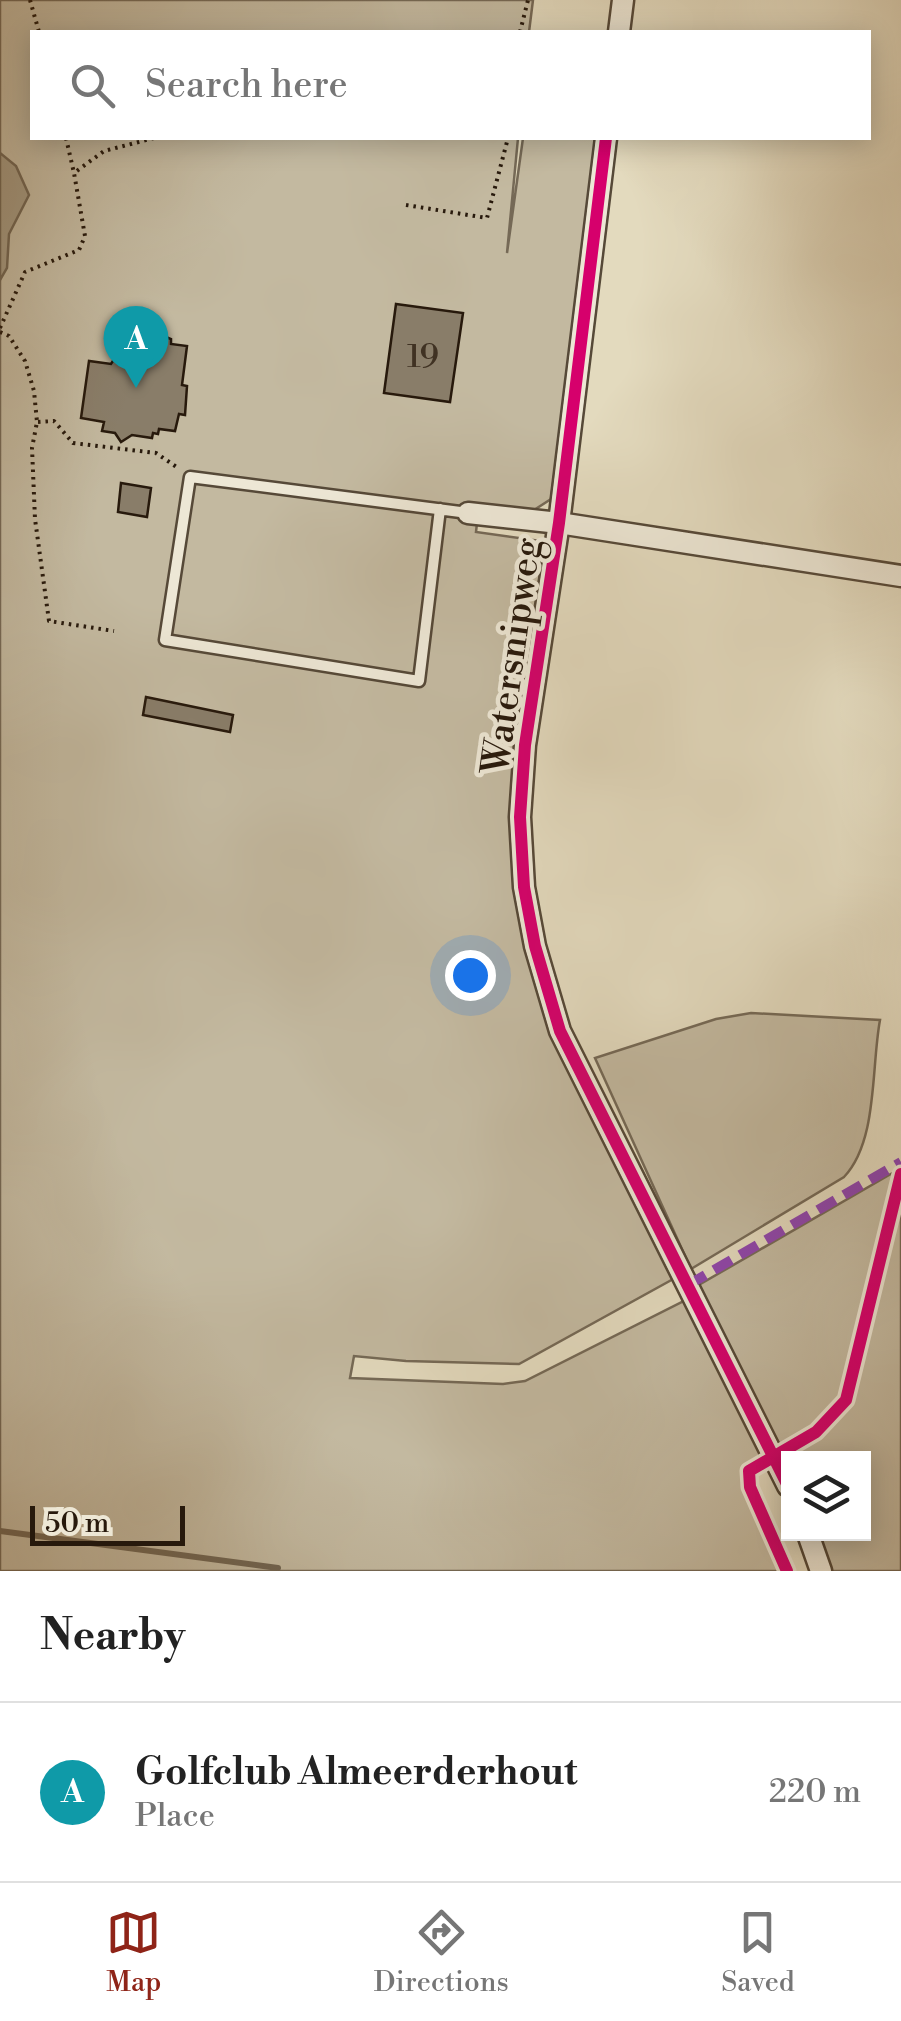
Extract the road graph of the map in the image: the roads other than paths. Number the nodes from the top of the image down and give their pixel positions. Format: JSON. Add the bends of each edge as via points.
{"nodes":[{"id":1,"x":623,"y":0,"type":"edge"},
{"id":2,"x":619,"y":30,"type":"edge"},
{"id":3,"x":606,"y":140,"type":"edge"},
{"id":4,"x":440,"y":510,"type":"junction"},
{"id":5,"x":468,"y":512,"type":"joint"},
{"id":6,"x":559,"y":523,"type":"junction"},
{"id":7,"x":901,"y":576,"type":"edge"},
{"id":8,"x":781,"y":1472,"type":"edge"},
{"id":9,"x":810,"y":1541,"type":"edge"},
{"id":10,"x":821,"y":1571,"type":"edge"}],
"edges":[{"from":1,"to":2,"type":"street"},
{"from":3,"to":6,"type":"street","name":"Watersnipweg"},
{"from":4,"to":4,"type":"lane","name":"Watersnipweg","via":[[190,477],[165,640],[419,681]]},
{"from":4,"to":5,"type":"lane","name":"Watersnipweg"},
{"from":5,"to":6,"type":"street","name":"Watersnipweg"},
{"from":6,"to":7,"type":"street"},
{"from":6,"to":8,"type":"street","name":"Watersnipweg","via":[[522,799],[524,887],[536,946],[560,1031]]},
{"from":9,"to":10,"type":"street"}]}
